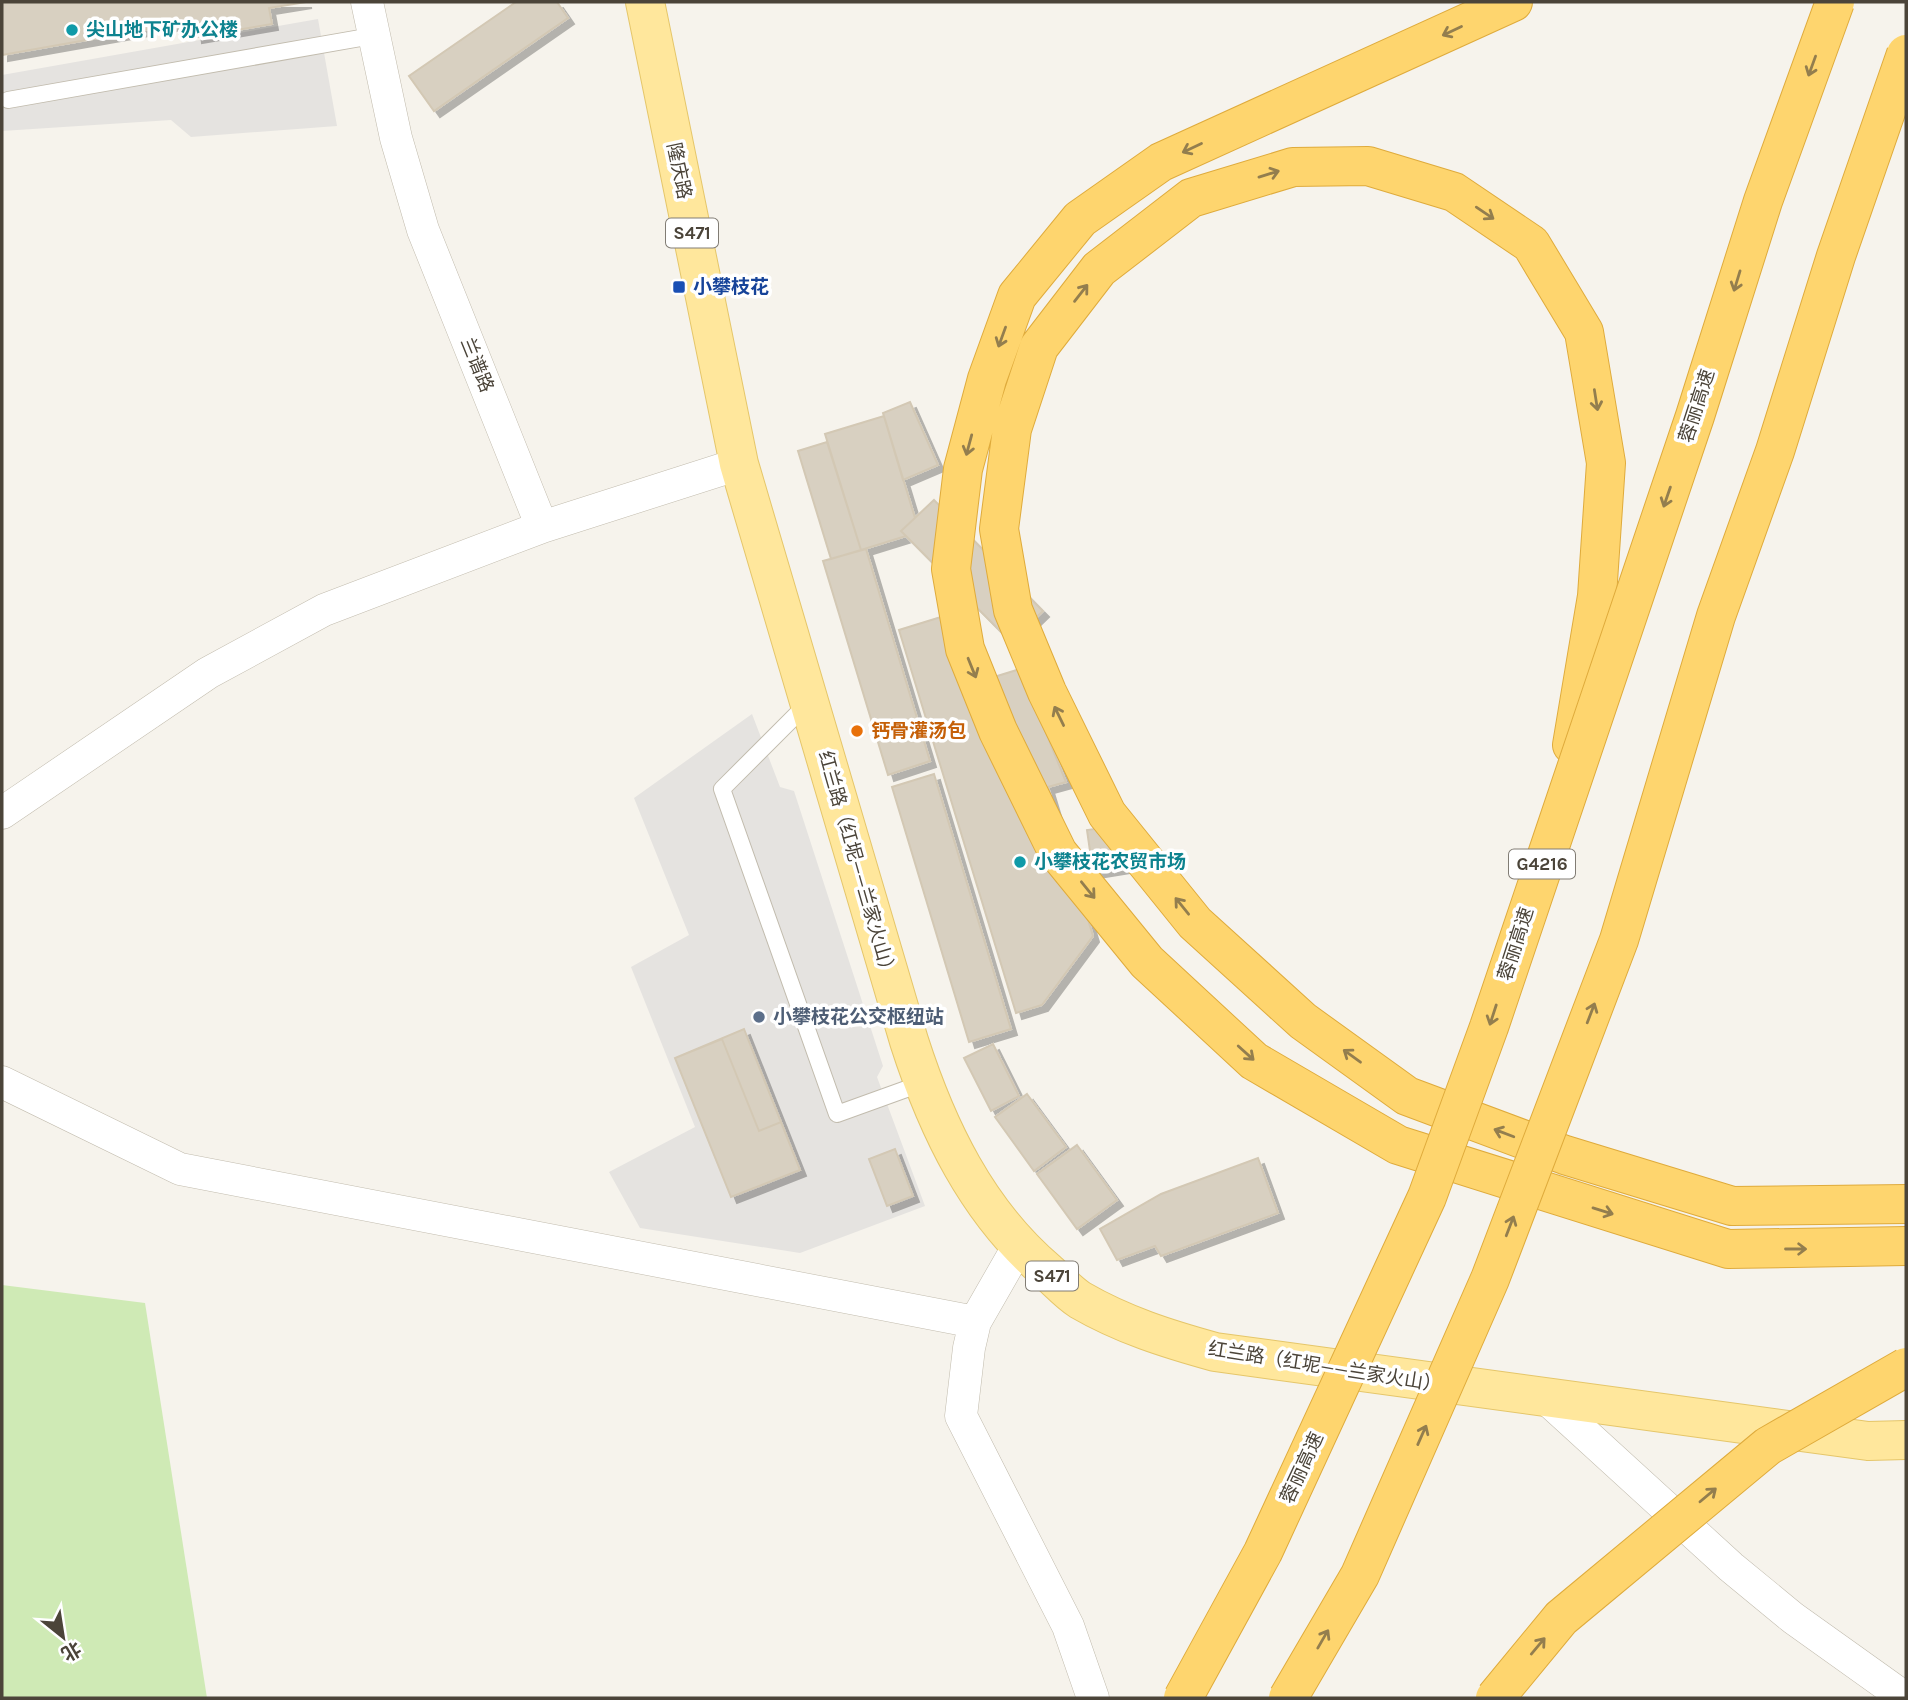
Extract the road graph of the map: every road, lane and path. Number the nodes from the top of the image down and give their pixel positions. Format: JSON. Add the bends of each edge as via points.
{"nodes":[{"id":1,"x":367,"y":2,"type":"edge"},
{"id":2,"x":645,"y":2,"type":"edge"},
{"id":3,"x":1513,"y":2,"type":"edge"},
{"id":4,"x":1835,"y":2,"type":"edge"},
{"id":5,"x":372,"y":36,"type":"junction"},
{"id":6,"x":1906,"y":54,"type":"edge"},
{"id":7,"x":8,"y":100,"type":"dead end"},
{"id":8,"x":739,"y":464,"type":"junction"},
{"id":9,"x":542,"y":527,"type":"junction"},
{"id":10,"x":809,"y":702,"type":"junction"},
{"id":11,"x":1564,"y":799,"type":"junction"},
{"id":12,"x":2,"y":813,"type":"edge"},
{"id":13,"x":2,"y":1082,"type":"edge"},
{"id":14,"x":923,"y":1083,"type":"junction"},
{"id":15,"x":1906,"y":1204,"type":"edge"},
{"id":16,"x":1906,"y":1246,"type":"edge"},
{"id":17,"x":1018,"y":1247,"type":"junction"},
{"id":18,"x":975,"y":1322,"type":"junction"},
{"id":19,"x":1906,"y":1367,"type":"edge"},
{"id":20,"x":1547,"y":1399,"type":"junction"},
{"id":21,"x":1906,"y":1440,"type":"edge"},
{"id":22,"x":1093,"y":1698,"type":"edge"},
{"id":23,"x":1183,"y":1698,"type":"edge"},
{"id":24,"x":1288,"y":1698,"type":"edge"},
{"id":25,"x":1495,"y":1698,"type":"edge"},
{"id":26,"x":1905,"y":1698,"type":"edge"}],
"edges":[{"from":1,"to":5,"type":"street","name":"兰谱路"},
{"from":2,"to":8,"type":"main road","name":"隆庆路","number":"S471"},
{"from":3,"to":16,"type":"highway","one_way":true,"bridge":true,"via":[[1161,162],[1080,219],[1017,296],[987,379],[963,469],[951,569],[965,649],[998,731],[1058,853],[1147,962],[1254,1061],[1398,1145],[1728,1249]]},
{"from":4,"to":11,"type":"highway","name":"蓉丽高速","number":"G4216","one_way":true,"bridge":true,"via":[[1763,201]]},
{"from":5,"to":7,"type":"lane"},
{"from":5,"to":9,"type":"street","name":"兰谱路","via":[[423,230]]},
{"from":24,"to":6,"type":"highway","one_way":true,"bridge":true,"via":[[1360,1575],[1485,1291],[1619,940],[1716,616]]},
{"from":8,"to":9,"type":"street"},
{"from":8,"to":10,"type":"main road","name":"红兰路（红坭——兰家火山）","number":"S471"},
{"from":9,"to":12,"type":"street","via":[[324,610],[208,673]]},
{"from":10,"to":14,"type":"main road","name":"红兰路（红坭——兰家火山）","number":"S471"},
{"from":10,"to":14,"type":"lane","via":[[722,789],[837,1114]]},
{"from":15,"to":11,"type":"highway","one_way":true,"bridge":true,"via":[[1732,1206],[1564,1156],[1407,1096],[1303,1021],[1195,923],[1107,814],[1013,610],[999,529],[1012,429],[1039,347],[1091,278],[1191,198],[1293,167],[1368,166],[1454,192],[1531,244],[1584,331],[1606,463],[1597,596]]},
{"from":11,"to":23,"type":"highway","name":"蓉丽高速","number":"G4216","one_way":true,"bridge":true,"via":[[1427,1197],[1264,1552]]},
{"from":13,"to":18,"type":"street","via":[[180,1169]]},
{"from":14,"to":17,"type":"main road","name":"红兰路（红坭——兰家火山）","number":"S471","via":[[971,1184]]},
{"from":17,"to":18,"type":"street"},
{"from":17,"to":20,"type":"main road","name":"红兰路（红坭——兰家火山）","number":"S471","via":[[1079,1299],[1158,1336],[1215,1352]]},
{"from":18,"to":22,"type":"street","via":[[961,1416],[1068,1626]]},
{"from":25,"to":19,"type":"highway","one_way":true,"bridge":true,"via":[[1561,1618],[1768,1446]]},
{"from":20,"to":21,"type":"main road","name":"红兰路（红坭——兰家火山）","number":"S471","via":[[1868,1441]]},
{"from":20,"to":26,"type":"street","via":[[1731,1567]]}]}
